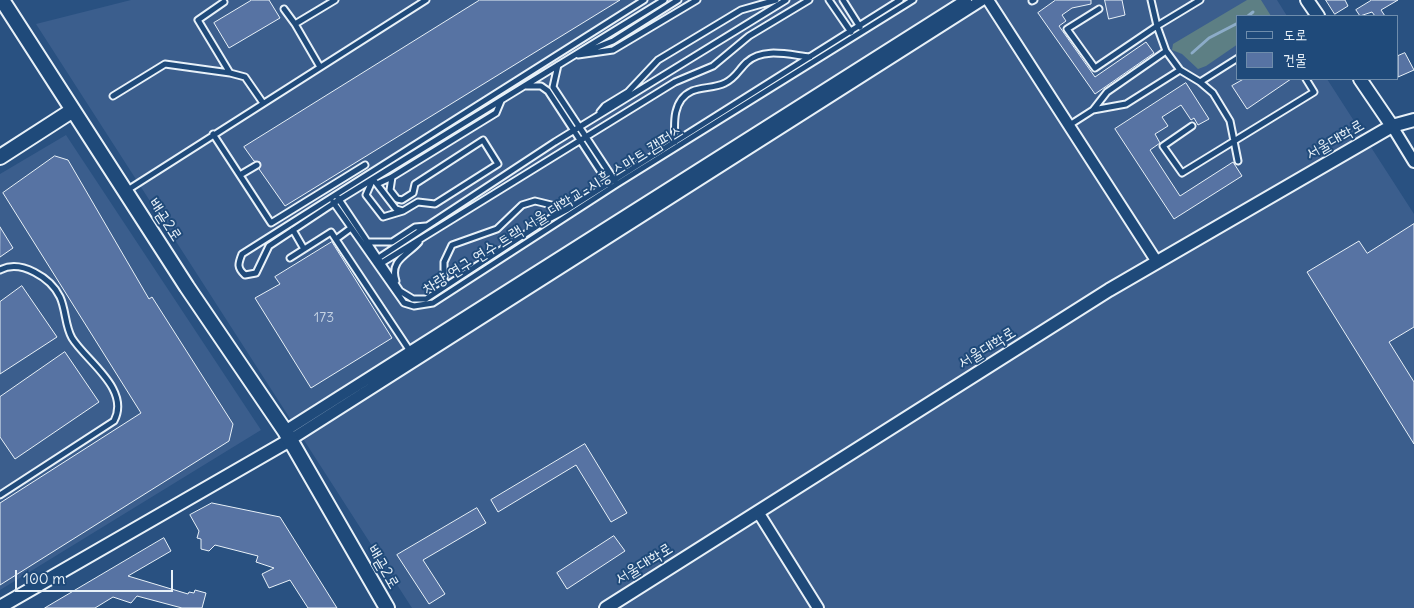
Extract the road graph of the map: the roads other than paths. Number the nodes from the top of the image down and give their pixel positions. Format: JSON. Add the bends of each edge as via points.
{"nodes":[{"id":1,"x":2,"y":0,"type":"edge"},
{"id":2,"x":335,"y":0,"type":"edge"},
{"id":3,"x":426,"y":0,"type":"edge"},
{"id":4,"x":644,"y":0,"type":"edge"},
{"id":5,"x":664,"y":0,"type":"edge"},
{"id":6,"x":678,"y":0,"type":"edge"},
{"id":7,"x":697,"y":0,"type":"edge"},
{"id":8,"x":776,"y":0,"type":"edge"},
{"id":9,"x":786,"y":0,"type":"edge"},
{"id":10,"x":809,"y":0,"type":"edge"},
{"id":11,"x":829,"y":0,"type":"edge"},
{"id":12,"x":843,"y":0,"type":"edge"},
{"id":13,"x":900,"y":0,"type":"edge"},
{"id":14,"x":913,"y":0,"type":"edge"},
{"id":15,"x":966,"y":0,"type":"edge"},
{"id":16,"x":982,"y":0,"type":"edge"},
{"id":17,"x":988,"y":0,"type":"edge"},
{"id":18,"x":1151,"y":0,"type":"edge"},
{"id":19,"x":1200,"y":0,"type":"edge"},
{"id":20,"x":1307,"y":0,"type":"edge"},
{"id":21,"x":224,"y":2,"type":"dead end"},
{"id":22,"x":284,"y":9,"type":"dead end"},
{"id":23,"x":1098,"y":9,"type":"dead end"},
{"id":24,"x":1317,"y":15,"type":"edge"},
{"id":25,"x":295,"y":24,"type":"junction"},
{"id":26,"x":859,"y":25,"type":"junction"},
{"id":27,"x":1157,"y":26,"type":"junction"},
{"id":28,"x":849,"y":30,"type":"junction"},
{"id":29,"x":863,"y":32,"type":"junction"},
{"id":30,"x":854,"y":37,"type":"junction"},
{"id":31,"x":1166,"y":52,"type":"junction"},
{"id":32,"x":575,"y":55,"type":"junction"},
{"id":33,"x":810,"y":57,"type":"junction"},
{"id":34,"x":1236,"y":59,"type":"edge"},
{"id":35,"x":558,"y":66,"type":"junction"},
{"id":36,"x":320,"y":67,"type":"junction"},
{"id":37,"x":1180,"y":70,"type":"junction"},
{"id":38,"x":230,"y":73,"type":"junction"},
{"id":39,"x":1307,"y":80,"type":"edge"},
{"id":40,"x":1361,"y":80,"type":"edge"},
{"id":41,"x":1200,"y":82,"type":"junction"},
{"id":42,"x":524,"y":86,"type":"junction"},
{"id":43,"x":113,"y":96,"type":"dead end"},
{"id":44,"x":501,"y":100,"type":"junction"},
{"id":45,"x":263,"y":103,"type":"junction"},
{"id":46,"x":73,"y":110,"type":"junction"},
{"id":47,"x":1093,"y":110,"type":"junction"},
{"id":48,"x":597,"y":116,"type":"junction"},
{"id":49,"x":1414,"y":120,"type":"edge"},
{"id":50,"x":1068,"y":126,"type":"junction"},
{"id":51,"x":1192,"y":126,"type":"dead end"},
{"id":52,"x":1392,"y":126,"type":"junction"},
{"id":53,"x":579,"y":127,"type":"junction"},
{"id":54,"x":574,"y":130,"type":"junction"},
{"id":55,"x":214,"y":134,"type":"junction"},
{"id":56,"x":586,"y":137,"type":"junction"},
{"id":57,"x":580,"y":140,"type":"junction"},
{"id":58,"x":675,"y":142,"type":"junction"},
{"id":59,"x":1233,"y":143,"type":"junction"},
{"id":60,"x":0,"y":157,"type":"edge"},
{"id":61,"x":1238,"y":162,"type":"dead end"},
{"id":62,"x":1414,"y":162,"type":"edge"},
{"id":63,"x":257,"y":165,"type":"dead end"},
{"id":64,"x":365,"y":165,"type":"dead end"},
{"id":65,"x":240,"y":175,"type":"junction"},
{"id":66,"x":392,"y":177,"type":"junction"},
{"id":67,"x":375,"y":182,"type":"junction"},
{"id":68,"x":616,"y":182,"type":"junction"},
{"id":69,"x":610,"y":186,"type":"junction"},
{"id":70,"x":125,"y":191,"type":"junction"},
{"id":71,"x":336,"y":193,"type":"junction"},
{"id":72,"x":330,"y":197,"type":"junction"},
{"id":73,"x":337,"y":201,"type":"junction"},
{"id":74,"x":568,"y":209,"type":"junction"},
{"id":75,"x":403,"y":211,"type":"junction"},
{"id":76,"x":426,"y":226,"type":"junction"},
{"id":77,"x":351,"y":228,"type":"junction"},
{"id":78,"x":293,"y":230,"type":"junction"},
{"id":79,"x":422,"y":238,"type":"junction"},
{"id":80,"x":336,"y":239,"type":"junction"},
{"id":81,"x":368,"y":242,"type":"junction"},
{"id":82,"x":304,"y":250,"type":"junction"},
{"id":83,"x":290,"y":258,"type":"dead end"},
{"id":84,"x":378,"y":262,"type":"junction"},
{"id":85,"x":1157,"y":262,"type":"junction"},
{"id":86,"x":0,"y":270,"type":"edge"},
{"id":87,"x":444,"y":285,"type":"junction"},
{"id":88,"x":400,"y":291,"type":"junction"},
{"id":89,"x":411,"y":352,"type":"junction"},
{"id":90,"x":288,"y":436,"type":"junction"},
{"id":91,"x":0,"y":495,"type":"edge"},
{"id":92,"x":758,"y":512,"type":"junction"},
{"id":93,"x":0,"y":607,"type":"edge"},
{"id":94,"x":387,"y":608,"type":"edge"},
{"id":95,"x":606,"y":608,"type":"edge"},
{"id":96,"x":818,"y":608,"type":"edge"}],
"edges":[{"from":1,"to":46,"type":"main road","name":"배곧2로"},
{"from":2,"to":25,"type":"lane"},
{"from":3,"to":36,"type":"lane"},
{"from":4,"to":71,"type":"lane"},
{"from":5,"to":32,"type":"lane"},
{"from":6,"to":32,"type":"lane","via":[[613,41]]},
{"from":7,"to":32,"type":"lane","via":[[613,50]]},
{"from":8,"to":48,"type":"lane","via":[[741,10],[658,60],[628,92],[604,106]]},
{"from":9,"to":48,"type":"lane"},
{"from":10,"to":56,"type":"lane","via":[[749,36],[713,66],[675,82]]},
{"from":11,"to":28,"type":"lane"},
{"from":12,"to":26,"type":"lane"},
{"from":13,"to":26,"type":"lane"},
{"from":14,"to":29,"type":"lane","name":"차량 연구 연수 트랙 서울 대학교-시흥 스마트 캠퍼스"},
{"from":15,"to":89,"type":"street"},
{"from":16,"to":90,"type":"street"},
{"from":17,"to":50,"type":"street"},
{"from":18,"to":27,"type":"lane"},
{"from":19,"to":27,"type":"lane"},
{"from":20,"to":24,"type":"street"},
{"from":21,"to":38,"type":"lane","via":[[198,20]]},
{"from":22,"to":25,"type":"lane"},
{"from":23,"to":27,"type":"lane","via":[[1068,30],[1096,68]]},
{"from":25,"to":36,"type":"lane"},
{"from":26,"to":28,"type":"lane"},
{"from":26,"to":29,"type":"lane"},
{"from":27,"to":31,"type":"lane"},
{"from":28,"to":30,"type":"lane"},
{"from":28,"to":33,"type":"lane"},
{"from":29,"to":30,"type":"lane","name":"차량 연구 연수 트랙 서울 대학교-시흥 스마트 캠퍼스"},
{"from":30,"to":68,"type":"lane","name":"차량 연구 연수 트랙 서울 대학교-시흥 스마트 캠퍼스"},
{"from":31,"to":37,"type":"lane"},
{"from":31,"to":47,"type":"lane","via":[[1107,92]]},
{"from":32,"to":35,"type":"lane"},
{"from":33,"to":58,"type":"lane"},
{"from":33,"to":58,"type":"lane","via":[[765,53],[747,62],[726,82],[692,91],[676,110]]},
{"from":34,"to":41,"type":"lane"},
{"from":35,"to":42,"type":"lane"},
{"from":35,"to":53,"type":"lane","via":[[553,87]]},
{"from":36,"to":45,"type":"lane"},
{"from":37,"to":41,"type":"lane"},
{"from":37,"to":47,"type":"lane","via":[[1126,104]]},
{"from":38,"to":43,"type":"lane","via":[[165,64]]},
{"from":38,"to":45,"type":"lane","via":[[245,77]]},
{"from":39,"to":59,"type":"lane","via":[[1314,92]]},
{"from":40,"to":52,"type":"street","name":"서울대학로"},
{"from":41,"to":59,"type":"lane","via":[[1213,93],[1230,121]]},
{"from":42,"to":44,"type":"lane"},
{"from":42,"to":54,"type":"lane","via":[[541,86],[548,91]]},
{"from":44,"to":66,"type":"lane","via":[[496,114]]},
{"from":44,"to":67,"type":"lane"},
{"from":45,"to":55,"type":"lane"},
{"from":46,"to":60,"type":"main road"},
{"from":46,"to":70,"type":"main road","name":"배곧2로"},
{"from":47,"to":50,"type":"lane"},
{"from":48,"to":53,"type":"lane"},
{"from":49,"to":52,"type":"street","name":"서울대학로"},
{"from":50,"to":85,"type":"street"},
{"from":51,"to":59,"type":"lane","via":[[1163,146],[1182,173]]},
{"from":52,"to":62,"type":"street"},
{"from":52,"to":85,"type":"street","name":"서울대학로"},
{"from":53,"to":54,"type":"lane"},
{"from":53,"to":56,"type":"lane"},
{"from":54,"to":57,"type":"lane"},
{"from":54,"to":76,"type":"lane"},
{"from":55,"to":65,"type":"lane"},
{"from":55,"to":70,"type":"lane"},
{"from":56,"to":57,"type":"lane"},
{"from":56,"to":68,"type":"lane"},
{"from":57,"to":69,"type":"lane"},
{"from":57,"to":79,"type":"lane"},
{"from":58,"to":68,"type":"lane"},
{"from":59,"to":61,"type":"lane"},
{"from":63,"to":65,"type":"lane"},
{"from":64,"to":65,"type":"lane","via":[[271,224]]},
{"from":66,"to":67,"type":"lane"},
{"from":66,"to":75,"type":"lane","via":[[390,190],[398,200],[402,200],[413,193],[415,184],[483,140],[498,164],[435,204],[418,202]]},
{"from":67,"to":73,"type":"lane"},
{"from":67,"to":75,"type":"lane","via":[[396,209]]},
{"from":67,"to":75,"type":"lane","via":[[366,196],[383,217]]},
{"from":68,"to":69,"type":"lane","name":"차량 연구 연수 트랙 서울 대학교-시흥 스마트 캠퍼스"},
{"from":69,"to":74,"type":"lane"},
{"from":69,"to":84,"type":"lane","name":"차량 연구 연수 트랙 서울 대학교-시흥 스마트 캠퍼스","via":[[433,303],[423,306],[404,304]]},
{"from":70,"to":90,"type":"main road","name":"배곧2로"},
{"from":71,"to":72,"type":"lane"},
{"from":71,"to":73,"type":"lane"},
{"from":72,"to":73,"type":"lane"},
{"from":72,"to":78,"type":"lane","via":[[242,254],[239,270],[245,275],[256,273],[269,246]]},
{"from":73,"to":77,"type":"lane","name":"차량 연구 연수 트랙 서울 대학교-시흥 스마트 캠퍼스"},
{"from":73,"to":78,"type":"lane"},
{"from":73,"to":81,"type":"lane"},
{"from":74,"to":87,"type":"lane"},
{"from":74,"to":87,"type":"lane","via":[[535,202],[522,205],[497,228],[452,245],[444,262]]},
{"from":76,"to":81,"type":"lane","via":[[415,227],[392,242]]},
{"from":76,"to":84,"type":"lane"},
{"from":77,"to":80,"type":"lane"},
{"from":77,"to":84,"type":"lane","name":"차량 연구 연수 트랙 서울 대학교-시흥 스마트 캠퍼스"},
{"from":78,"to":82,"type":"lane"},
{"from":79,"to":84,"type":"lane"},
{"from":79,"to":88,"type":"lane","via":[[397,262],[395,277]]},
{"from":80,"to":82,"type":"lane","via":[[331,232]]},
{"from":80,"to":89,"type":"lane"},
{"from":81,"to":84,"type":"lane"},
{"from":82,"to":83,"type":"lane"},
{"from":84,"to":88,"type":"lane"},
{"from":85,"to":92,"type":"street","name":"서울대학로"},
{"from":86,"to":91,"type":"lane","via":[[22,267],[36,273],[53,287],[60,296],[70,334],[105,375],[118,409],[114,421]]},
{"from":87,"to":88,"type":"lane","via":[[426,299],[414,299]]},
{"from":89,"to":90,"type":"street"},
{"from":90,"to":93,"type":"street"},
{"from":90,"to":94,"type":"main road","name":"배곧2로"},
{"from":92,"to":95,"type":"street","name":"서울대학로"},
{"from":92,"to":96,"type":"street"}]}
